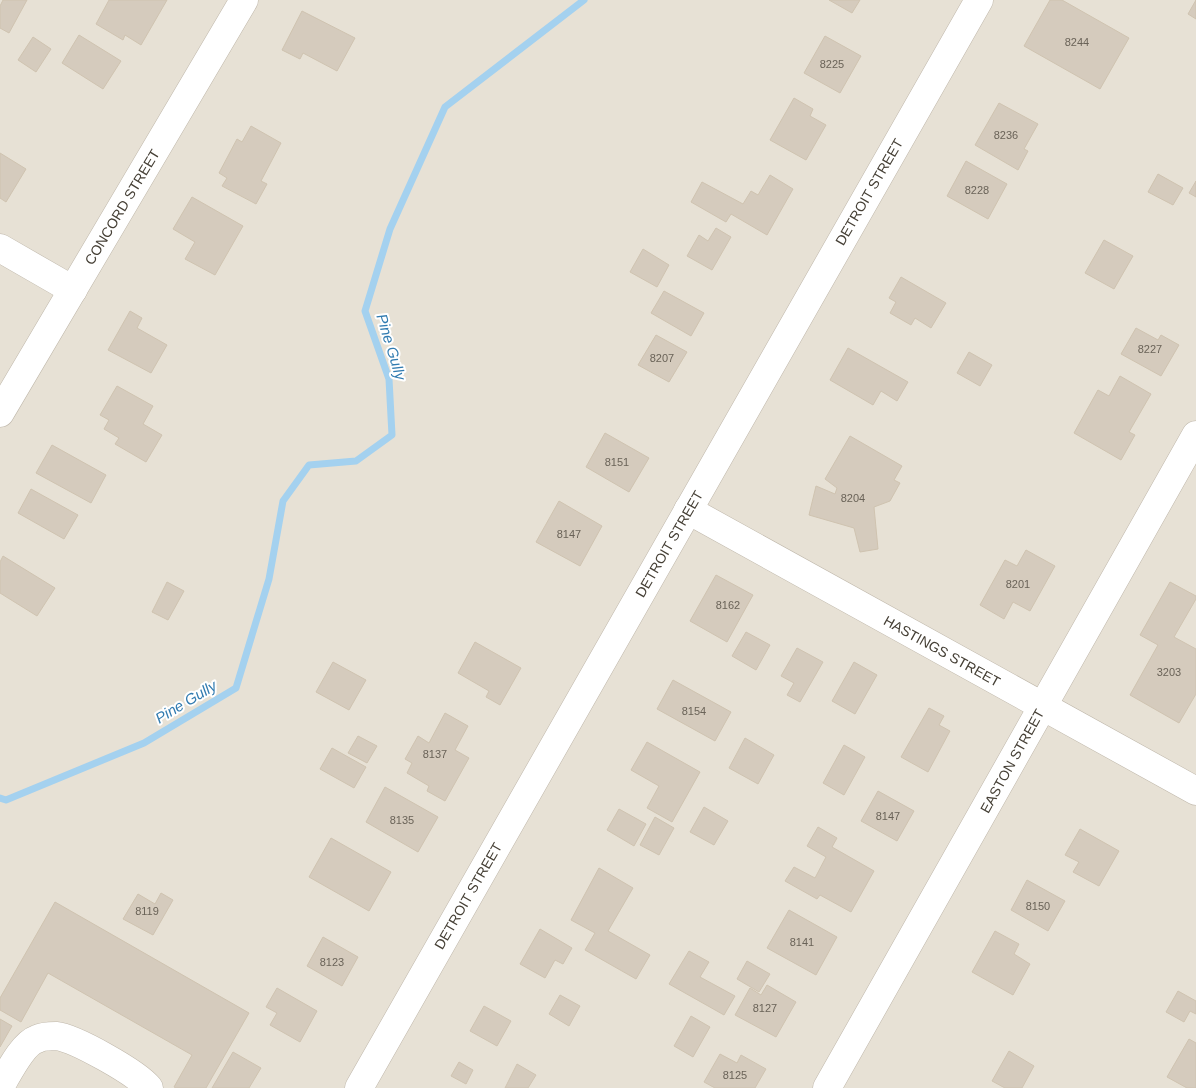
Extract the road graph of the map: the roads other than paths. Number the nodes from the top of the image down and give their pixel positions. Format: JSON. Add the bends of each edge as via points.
{"nodes":[{"id":1,"x":244,"y":0,"type":"edge"},
{"id":2,"x":978,"y":0,"type":"edge"},
{"id":3,"x":0,"y":248,"type":"edge"},
{"id":4,"x":73,"y":290,"type":"junction"},
{"id":5,"x":0,"y":413,"type":"edge"},
{"id":6,"x":1196,"y":435,"type":"edge"},
{"id":7,"x":688,"y":510,"type":"junction"},
{"id":8,"x":1043,"y":706,"type":"junction"},
{"id":9,"x":1196,"y":792,"type":"edge"},
{"id":10,"x":0,"y":1087,"type":"edge"},
{"id":11,"x":149,"y":1088,"type":"edge"},
{"id":12,"x":359,"y":1088,"type":"edge"},
{"id":13,"x":827,"y":1088,"type":"edge"}],
"edges":[{"from":1,"to":4,"type":"street","name":"CONCORD STREET"},
{"from":2,"to":7,"type":"street","name":"DETROIT STREET"},
{"from":3,"to":4,"type":"street"},
{"from":4,"to":5,"type":"street","name":"CONCORD STREET"},
{"from":6,"to":8,"type":"street","name":"EASTON STREET"},
{"from":7,"to":8,"type":"street","name":"HASTINGS STREET"},
{"from":7,"to":12,"type":"street","name":"DETROIT STREET"},
{"from":8,"to":9,"type":"street","name":"HASTINGS STREET"},
{"from":8,"to":13,"type":"street","name":"EASTON STREET"},
{"from":10,"to":11,"type":"street","via":[[20,1053],[36,1039],[56,1036],[79,1044],[138,1077]]}]}
